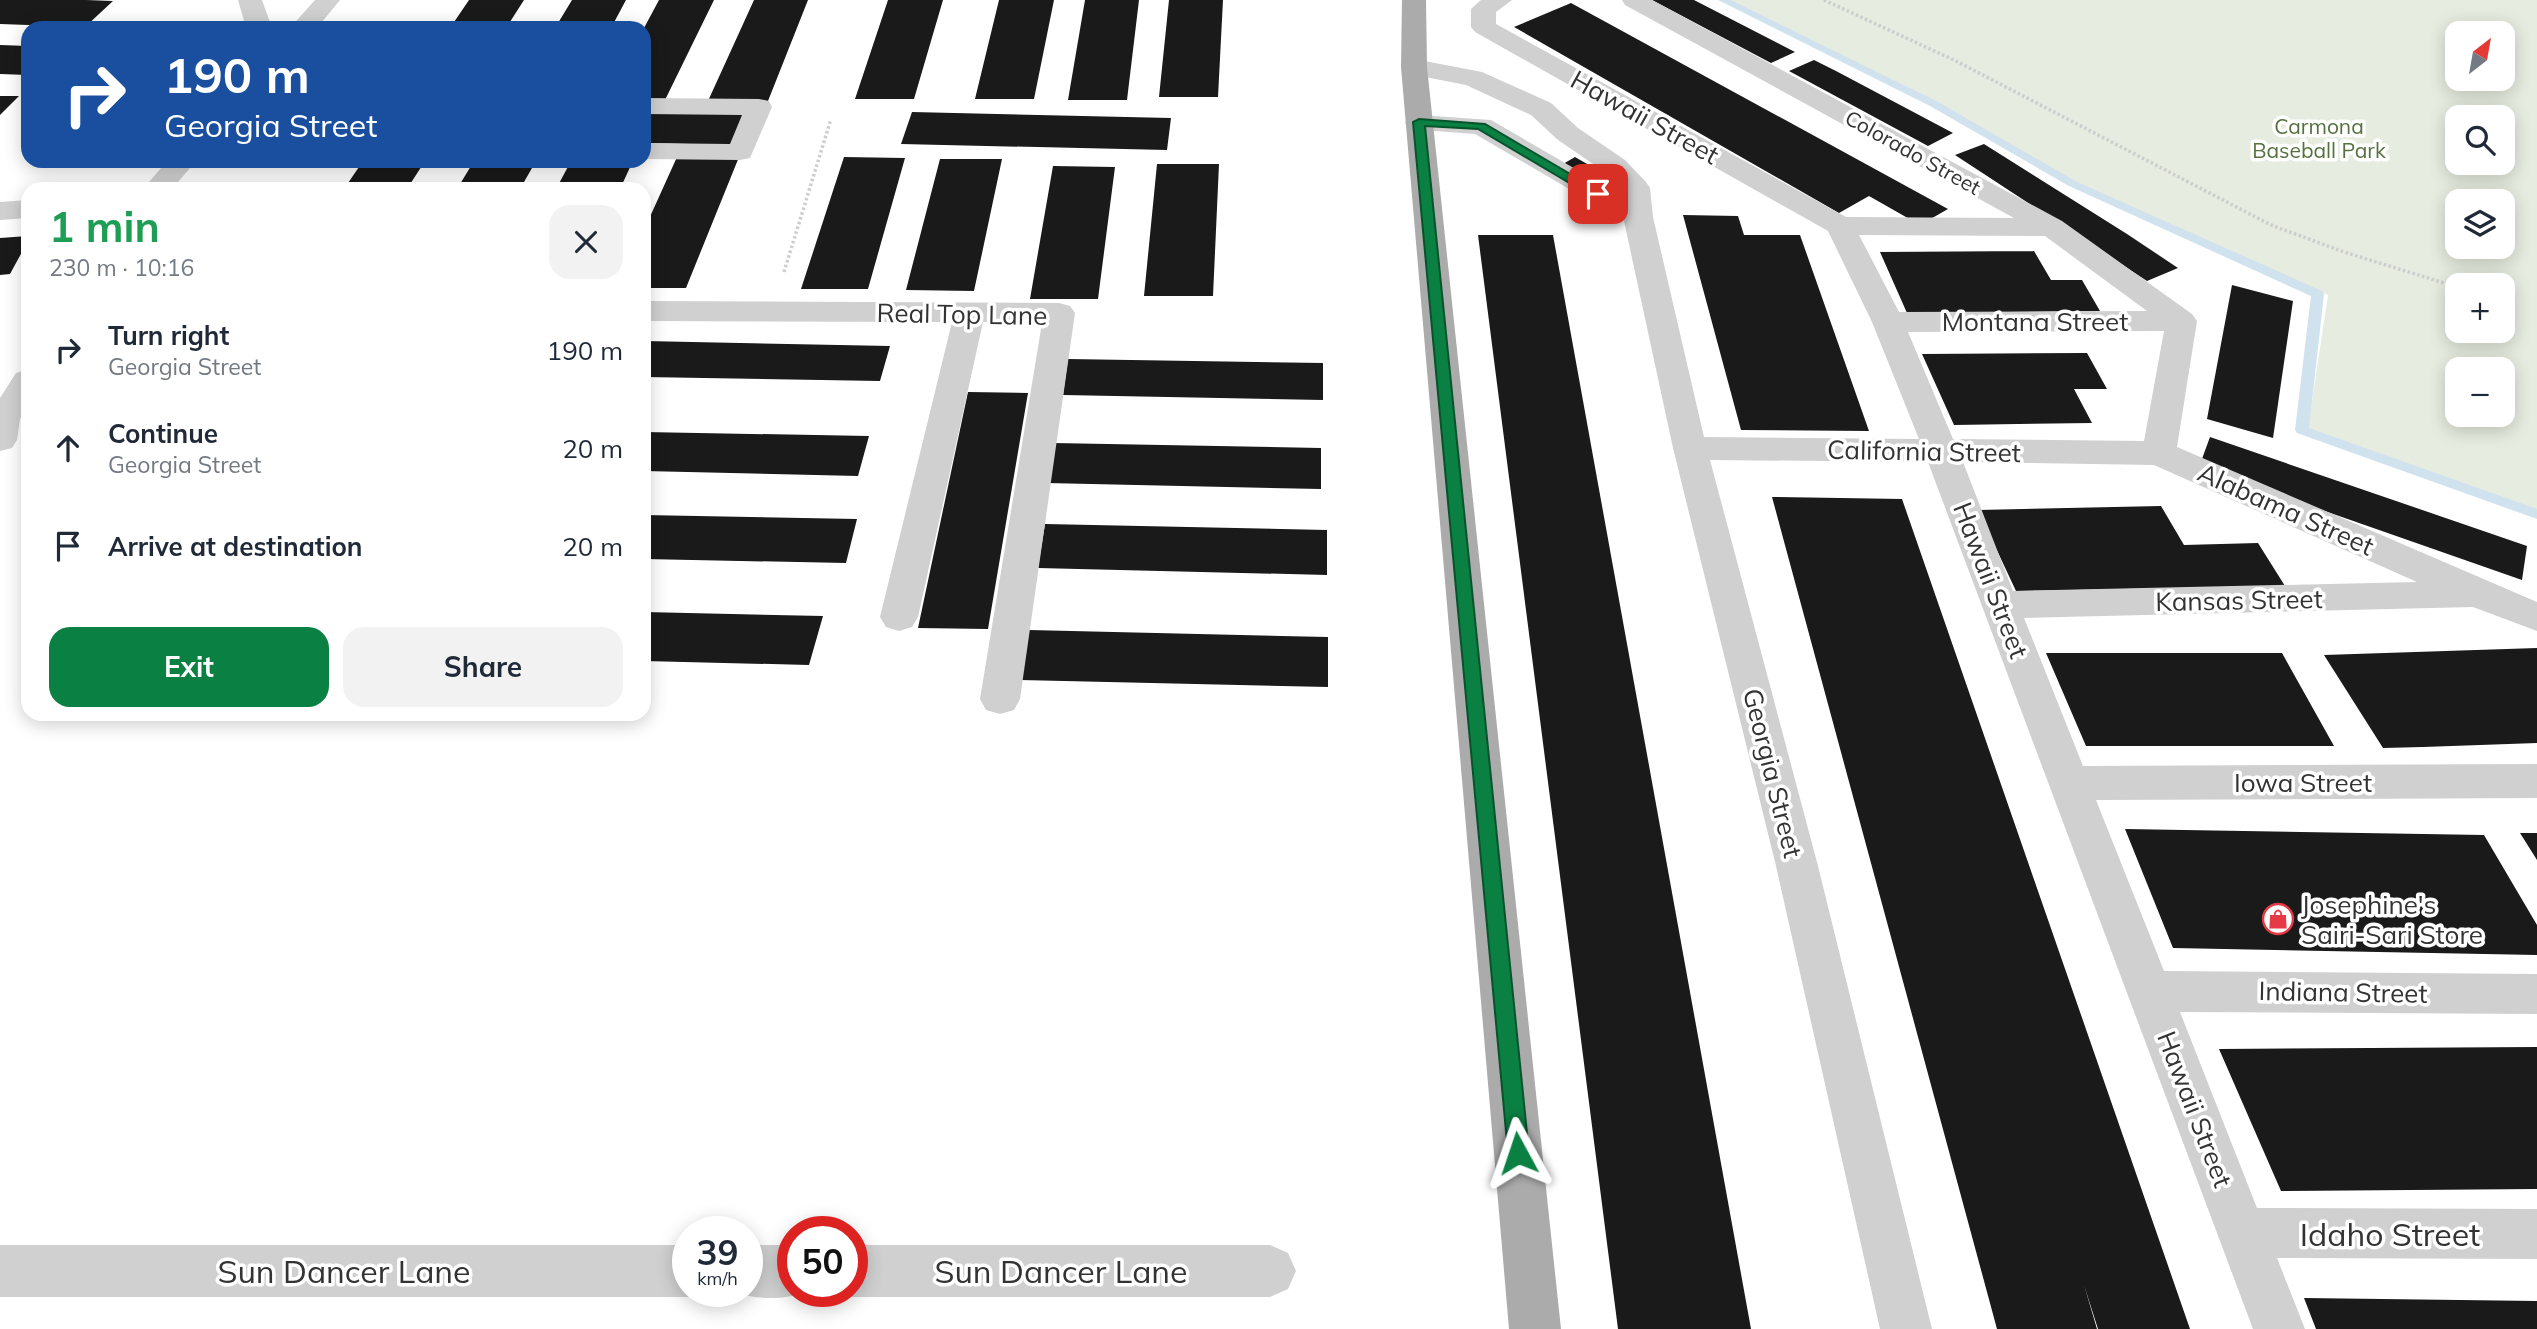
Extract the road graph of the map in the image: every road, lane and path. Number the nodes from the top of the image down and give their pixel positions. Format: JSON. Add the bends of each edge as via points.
{"nodes":[{"id":1,"x":250,"y":0,"type":"edge"},
{"id":2,"x":328,"y":0,"type":"edge"},
{"id":3,"x":1414,"y":0,"type":"edge"},
{"id":4,"x":1634,"y":0,"type":"edge"},
{"id":5,"x":1824,"y":0,"type":"edge"},
{"id":6,"x":1492,"y":9,"type":"edge"},
{"id":7,"x":257,"y":21,"type":"edge"},
{"id":8,"x":309,"y":21,"type":"edge"},
{"id":9,"x":1414,"y":67,"type":"junction"},
{"id":10,"x":651,"y":106,"type":"edge"},
{"id":11,"x":831,"y":119,"type":"dead end"},
{"id":12,"x":1419,"y":122,"type":"junction"},
{"id":13,"x":1568,"y":134,"type":"junction"},
{"id":14,"x":651,"y":151,"type":"edge"},
{"id":15,"x":1527,"y":154,"type":"junction"},
{"id":16,"x":176,"y":168,"type":"edge"},
{"id":17,"x":162,"y":182,"type":"edge"},
{"id":18,"x":21,"y":210,"type":"edge"},
{"id":19,"x":0,"y":211,"type":"edge"},
{"id":20,"x":1638,"y":217,"type":"junction"},
{"id":21,"x":1840,"y":226,"type":"junction"},
{"id":22,"x":2052,"y":227,"type":"junction"},
{"id":23,"x":2445,"y":282,"type":"edge"},
{"id":24,"x":651,"y":311,"type":"edge"},
{"id":25,"x":772,"y":312,"type":"junction"},
{"id":26,"x":970,"y":312,"type":"junction"},
{"id":27,"x":2181,"y":321,"type":"junction"},
{"id":28,"x":1888,"y":322,"type":"junction"},
{"id":29,"x":21,"y":391,"type":"edge"},
{"id":30,"x":0,"y":440,"type":"edge"},
{"id":31,"x":1690,"y":448,"type":"junction"},
{"id":32,"x":1941,"y":451,"type":"junction"},
{"id":33,"x":2158,"y":453,"type":"junction"},
{"id":34,"x":2478,"y":594,"type":"junction"},
{"id":35,"x":2000,"y":605,"type":"junction"},
{"id":36,"x":899,"y":617,"type":"dead end"},
{"id":37,"x":2537,"y":617,"type":"edge"},
{"id":38,"x":1000,"y":699,"type":"dead end"},
{"id":39,"x":2537,"y":781,"type":"edge"},
{"id":40,"x":2069,"y":783,"type":"junction"},
{"id":41,"x":2149,"y":991,"type":"junction"},
{"id":42,"x":2537,"y":994,"type":"edge"},
{"id":43,"x":2242,"y":1233,"type":"junction"},
{"id":44,"x":2537,"y":1234,"type":"edge"},
{"id":45,"x":0,"y":1271,"type":"edge"},
{"id":46,"x":672,"y":1271,"type":"edge"},
{"id":47,"x":868,"y":1271,"type":"edge"},
{"id":48,"x":1269,"y":1271,"type":"dead end"},
{"id":49,"x":1535,"y":1329,"type":"edge"},
{"id":50,"x":1906,"y":1329,"type":"edge"},
{"id":51,"x":2279,"y":1329,"type":"edge"}],
"edges":[{"from":1,"to":7,"type":"street"},
{"from":2,"to":8,"type":"street"},
{"from":3,"to":9,"type":"main road"},
{"from":4,"to":22,"type":"street","name":"Colorado Street"},
{"from":5,"to":23,"type":"path","via":[[1956,61],[2271,225]]},
{"from":6,"to":21,"type":"street","name":"Hawaii Street","via":[[1484,27]]},
{"from":9,"to":12,"type":"main road"},
{"from":9,"to":13,"type":"street","via":[[1474,78],[1504,91],[1541,109]]},
{"from":10,"to":14,"type":"street","via":[[760,107],[740,152]]},
{"from":11,"to":25,"type":"path"},
{"from":12,"to":15,"type":"street","via":[[1481,126]]},
{"from":12,"to":49,"type":"main road"},
{"from":13,"to":15,"type":"street"},
{"from":13,"to":20,"type":"street","name":"Georgia Street","via":[[1615,166],[1636,188]]},
{"from":15,"to":20,"type":"street"},
{"from":16,"to":17,"type":"street"},
{"from":18,"to":19,"type":"street"},
{"from":20,"to":31,"type":"street","name":"Georgia Street"},
{"from":21,"to":22,"type":"street"},
{"from":21,"to":28,"type":"street","name":"Hawaii Street"},
{"from":22,"to":27,"type":"street","name":"Colorado Street"},
{"from":24,"to":25,"type":"street","name":"Real Top Lane"},
{"from":25,"to":26,"type":"street","name":"Real Top Lane"},
{"from":26,"to":36,"type":"street"},
{"from":26,"to":38,"type":"street","name":"Real Top Lane","via":[[1059,313]]},
{"from":27,"to":28,"type":"street","name":"Montana Street"},
{"from":27,"to":33,"type":"street"},
{"from":28,"to":32,"type":"street","name":"Hawaii Street"},
{"from":29,"to":30,"type":"street","via":[[4,419]]},
{"from":31,"to":32,"type":"street","name":"California Street"},
{"from":31,"to":50,"type":"street","name":"Georgia Street","via":[[1797,866]]},
{"from":32,"to":33,"type":"street","name":"California Street"},
{"from":32,"to":35,"type":"street","name":"Hawaii Street"},
{"from":33,"to":34,"type":"street","name":"Alabama Street"},
{"from":34,"to":35,"type":"street","name":"Kansas Street"},
{"from":34,"to":37,"type":"street","name":"Alabama Street"},
{"from":35,"to":40,"type":"street","name":"Hawaii Street"},
{"from":39,"to":40,"type":"street","name":"Iowa Street"},
{"from":40,"to":41,"type":"street","name":"Hawaii Street"},
{"from":41,"to":42,"type":"street","name":"Indiana Street"},
{"from":41,"to":43,"type":"street","name":"Hawaii Street"},
{"from":43,"to":44,"type":"street","name":"Idaho Street"},
{"from":43,"to":51,"type":"street","name":"Hawaii Street"},
{"from":45,"to":46,"type":"street","name":"Sun Dancer Lane"},
{"from":47,"to":48,"type":"street","name":"Sun Dancer Lane"}]}
